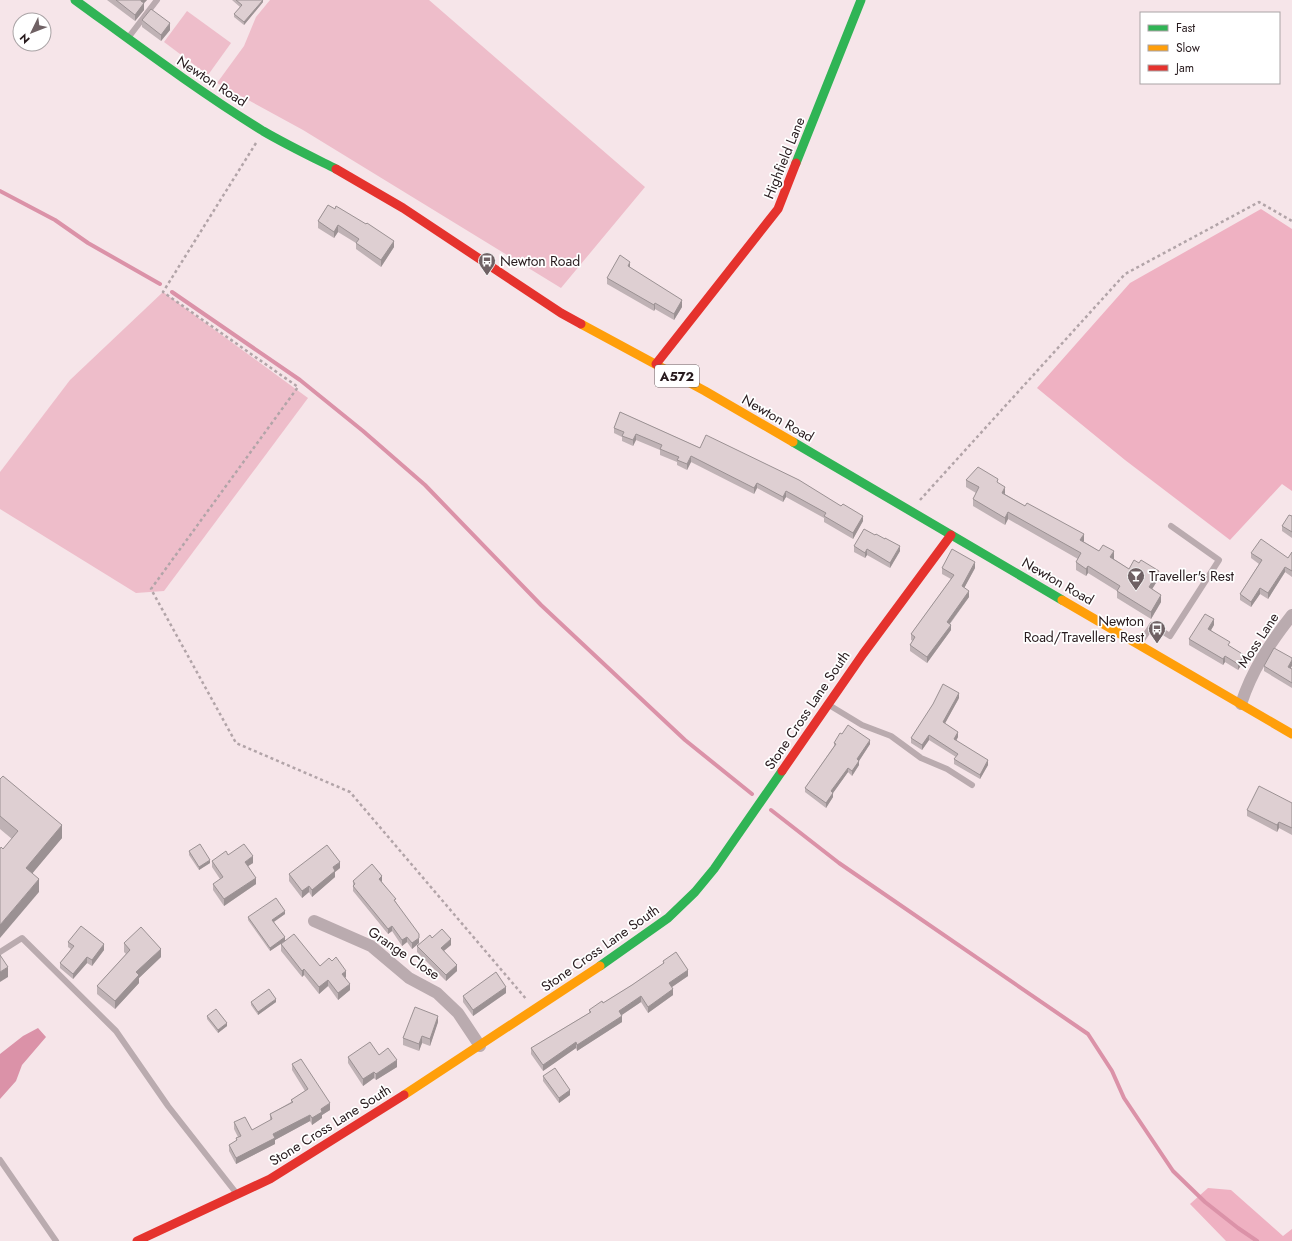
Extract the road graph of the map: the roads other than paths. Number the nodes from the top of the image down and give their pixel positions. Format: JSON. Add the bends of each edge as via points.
{"nodes":[{"id":1,"x":75,"y":0,"type":"edge"},
{"id":2,"x":157,"y":0,"type":"edge"},
{"id":3,"x":861,"y":0,"type":"edge"},
{"id":4,"x":127,"y":39,"type":"junction"},
{"id":5,"x":656,"y":364,"type":"junction"},
{"id":6,"x":1171,"y":526,"type":"dead end"},
{"id":7,"x":951,"y":535,"type":"junction"},
{"id":8,"x":1292,"y":615,"type":"edge"},
{"id":9,"x":1140,"y":645,"type":"junction"},
{"id":10,"x":828,"y":704,"type":"junction"},
{"id":11,"x":1241,"y":704,"type":"junction"},
{"id":12,"x":1292,"y":734,"type":"edge"},
{"id":13,"x":972,"y":785,"type":"dead end"},
{"id":14,"x":314,"y":921,"type":"dead end"},
{"id":15,"x":0,"y":952,"type":"edge"},
{"id":16,"x":480,"y":1046,"type":"junction"},
{"id":17,"x":0,"y":1160,"type":"edge"},
{"id":18,"x":238,"y":1195,"type":"junction"},
{"id":19,"x":56,"y":1241,"type":"edge"},
{"id":20,"x":137,"y":1241,"type":"edge"}],
"edges":[{"from":1,"to":4,"type":"street","name":"Newton Road","number":"A572"},
{"from":2,"to":4,"type":"lane"},
{"from":3,"to":5,"type":"street","name":"Highfield Lane","via":[[778,209]]},
{"from":4,"to":5,"type":"street","name":"Newton Road","number":"A572","via":[[170,70],[264,130],[403,208],[560,313]]},
{"from":5,"to":7,"type":"street","name":"Newton Road","number":"A572"},
{"from":6,"to":9,"type":"lane","via":[[1219,560],[1170,636],[1152,625]]},
{"from":7,"to":9,"type":"street","name":"Newton Road","number":"A572"},
{"from":7,"to":10,"type":"street","name":"Stone Cross Lane South"},
{"from":8,"to":11,"type":"street","name":"Moss Lane","via":[[1268,646],[1252,673]]},
{"from":9,"to":11,"type":"street","name":"Newton Road","number":"A572"},
{"from":10,"to":13,"type":"lane","via":[[856,723],[891,736],[921,758],[947,769]]},
{"from":10,"to":16,"type":"street","name":"Stone Cross Lane South","via":[[714,868],[668,918]]},
{"from":11,"to":12,"type":"street","name":"Newton Road","number":"A572"},
{"from":14,"to":16,"type":"street","name":"Grange Close","via":[[371,946],[409,978],[437,993],[458,1013]]},
{"from":15,"to":18,"type":"lane","via":[[22,938],[116,1031],[168,1106]]},
{"from":16,"to":18,"type":"street","name":"Stone Cross Lane South","via":[[270,1179]]},
{"from":17,"to":19,"type":"lane"},
{"from":18,"to":20,"type":"street","name":"Stone Cross Lane South"}]}
